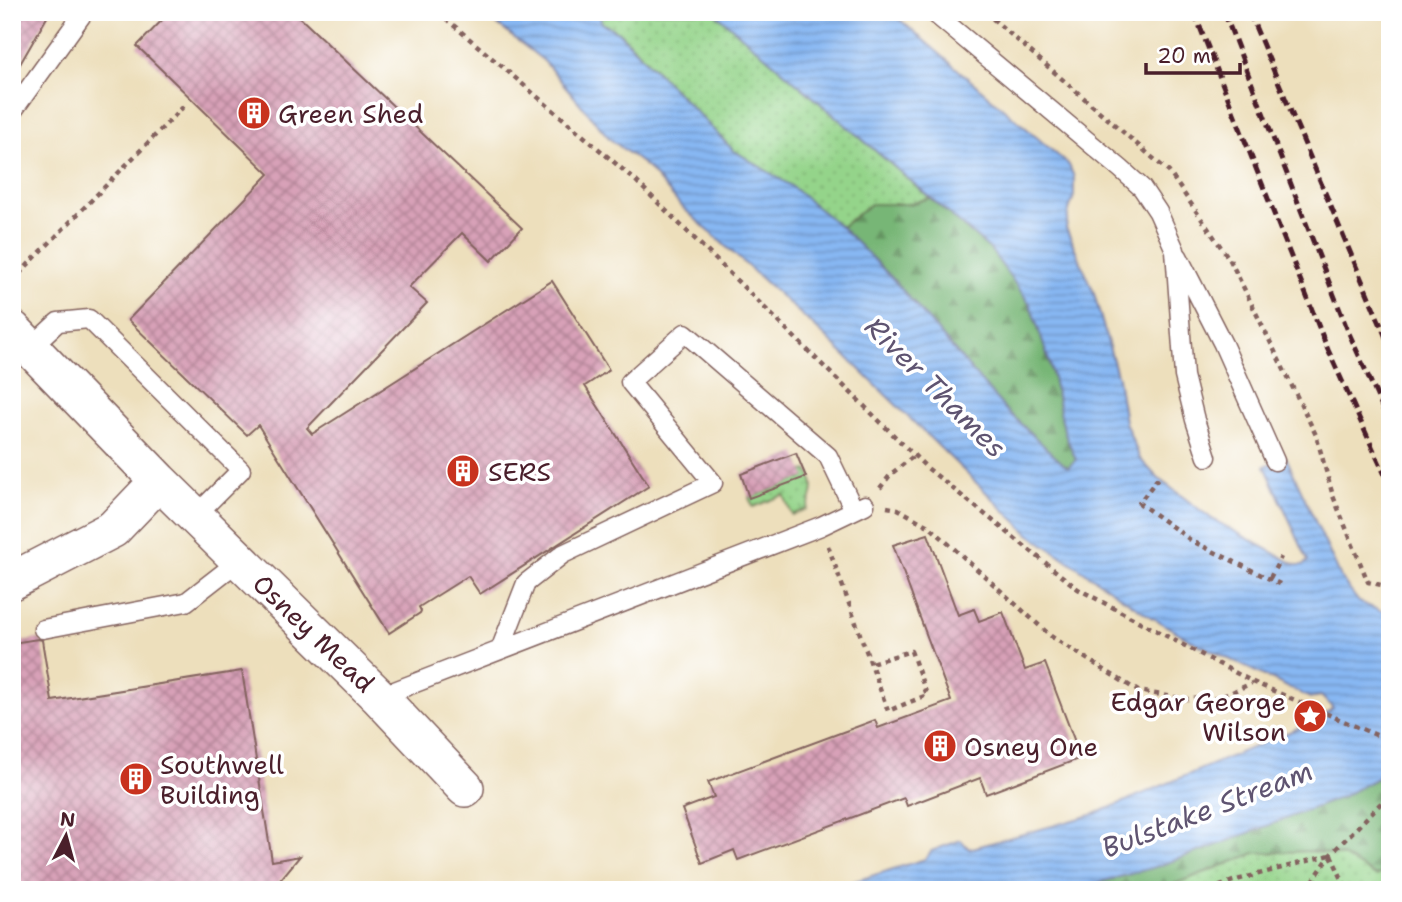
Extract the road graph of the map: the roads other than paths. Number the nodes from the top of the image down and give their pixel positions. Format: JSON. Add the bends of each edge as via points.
{"nodes":[{"id":1,"x":84,"y":12,"type":"edge"},
{"id":2,"x":933,"y":12,"type":"edge"},
{"id":3,"x":12,"y":113,"type":"edge"},
{"id":4,"x":1175,"y":250,"type":"junction"},
{"id":5,"x":22,"y":338,"type":"edge"},
{"id":6,"x":1207,"y":457,"type":"dead end"},
{"id":7,"x":1275,"y":461,"type":"dead end"},
{"id":8,"x":159,"y":481,"type":"junction"},
{"id":9,"x":195,"y":516,"type":"junction"},
{"id":10,"x":240,"y":560,"type":"junction"},
{"id":11,"x":12,"y":581,"type":"edge"},
{"id":12,"x":43,"y":629,"type":"dead end"},
{"id":13,"x":500,"y":650,"type":"junction"},
{"id":14,"x":379,"y":697,"type":"junction"},
{"id":15,"x":465,"y":788,"type":"dead end"}],
"edges":[{"from":1,"to":3,"type":"lane"},
{"from":2,"to":4,"type":"lane","via":[[1142,188]]},
{"from":4,"to":6,"type":"lane","via":[[1184,376]]},
{"from":4,"to":7,"type":"lane"},
{"from":5,"to":8,"type":"street","name":"Osney Mead"},
{"from":5,"to":9,"type":"lane","via":[[58,322],[89,319],[242,470]]},
{"from":8,"to":9,"type":"street","name":"Osney Mead"},
{"from":8,"to":11,"type":"street","via":[[113,529]]},
{"from":9,"to":10,"type":"street","name":"Osney Mead"},
{"from":10,"to":12,"type":"lane","via":[[186,602]]},
{"from":10,"to":14,"type":"street","name":"Osney Mead"},
{"from":13,"to":13,"type":"lane","via":[[821,526],[860,508],[828,456],[685,332],[630,382],[713,482],[563,554],[526,583]]},
{"from":13,"to":14,"type":"lane"},
{"from":14,"to":15,"type":"street","name":"Osney Mead"}]}
